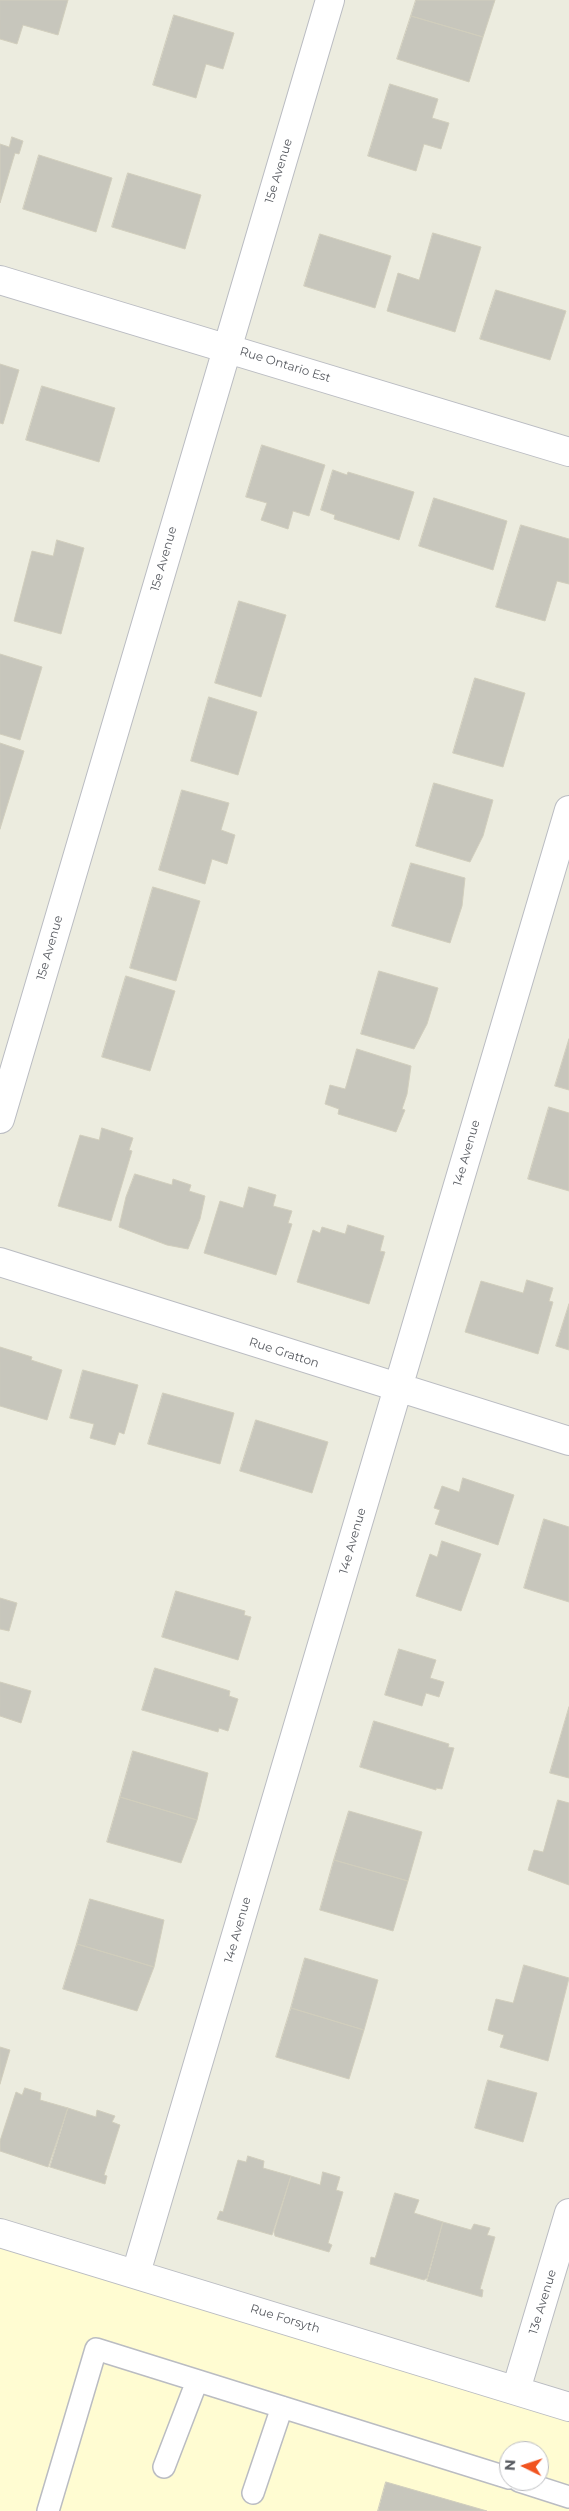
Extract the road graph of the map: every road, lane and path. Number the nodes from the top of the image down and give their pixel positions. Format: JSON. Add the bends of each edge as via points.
{"nodes":[{"id":1,"x":330,"y":0,"type":"edge"},
{"id":2,"x":0,"y":280,"type":"edge"},
{"id":3,"x":226,"y":348,"type":"junction"},
{"id":4,"x":569,"y":452,"type":"edge"},
{"id":5,"x":569,"y":810,"type":"edge"},
{"id":6,"x":0,"y":1118,"type":"edge"},
{"id":7,"x":0,"y":1262,"type":"edge"},
{"id":8,"x":398,"y":1389,"type":"junction"},
{"id":9,"x":569,"y":1441,"type":"edge"},
{"id":10,"x":569,"y":2213,"type":"edge"},
{"id":11,"x":0,"y":2233,"type":"edge"},
{"id":12,"x":136,"y":2273,"type":"junction"},
{"id":13,"x":197,"y":2381,"type":"junction"},
{"id":14,"x":516,"y":2390,"type":"junction"},
{"id":15,"x":282,"y":2407,"type":"junction"},
{"id":16,"x":569,"y":2407,"type":"edge"},
{"id":17,"x":164,"y":2467,"type":"dead end"},
{"id":18,"x":499,"y":2475,"type":"edge"},
{"id":19,"x":549,"y":2491,"type":"edge"},
{"id":20,"x":253,"y":2493,"type":"dead end"},
{"id":21,"x":569,"y":2497,"type":"edge"},
{"id":22,"x":48,"y":2511,"type":"edge"}],
"edges":[{"from":1,"to":3,"type":"street","name":"15e Avenue"},
{"from":2,"to":3,"type":"street","name":"Rue Ontario Est"},
{"from":3,"to":4,"type":"street","name":"Rue Ontario Est"},
{"from":3,"to":6,"type":"street","name":"15e Avenue"},
{"from":5,"to":8,"type":"street","name":"14e Avenue"},
{"from":7,"to":8,"type":"street","name":"Rue Gratton"},
{"from":8,"to":9,"type":"street","name":"Rue Gratton"},
{"from":8,"to":12,"type":"street","name":"14e Avenue"},
{"from":10,"to":14,"type":"street","name":"13e Avenue"},
{"from":11,"to":12,"type":"street","name":"Rue Forsyth"},
{"from":12,"to":14,"type":"street","name":"Rue Forsyth"},
{"from":13,"to":15,"type":"lane"},
{"from":13,"to":17,"type":"lane"},
{"from":13,"to":22,"type":"lane","via":[[96,2349]]},
{"from":14,"to":16,"type":"street","name":"Rue Forsyth"},
{"from":15,"to":18,"type":"lane"},
{"from":15,"to":20,"type":"lane"},
{"from":19,"to":21,"type":"lane"}]}
